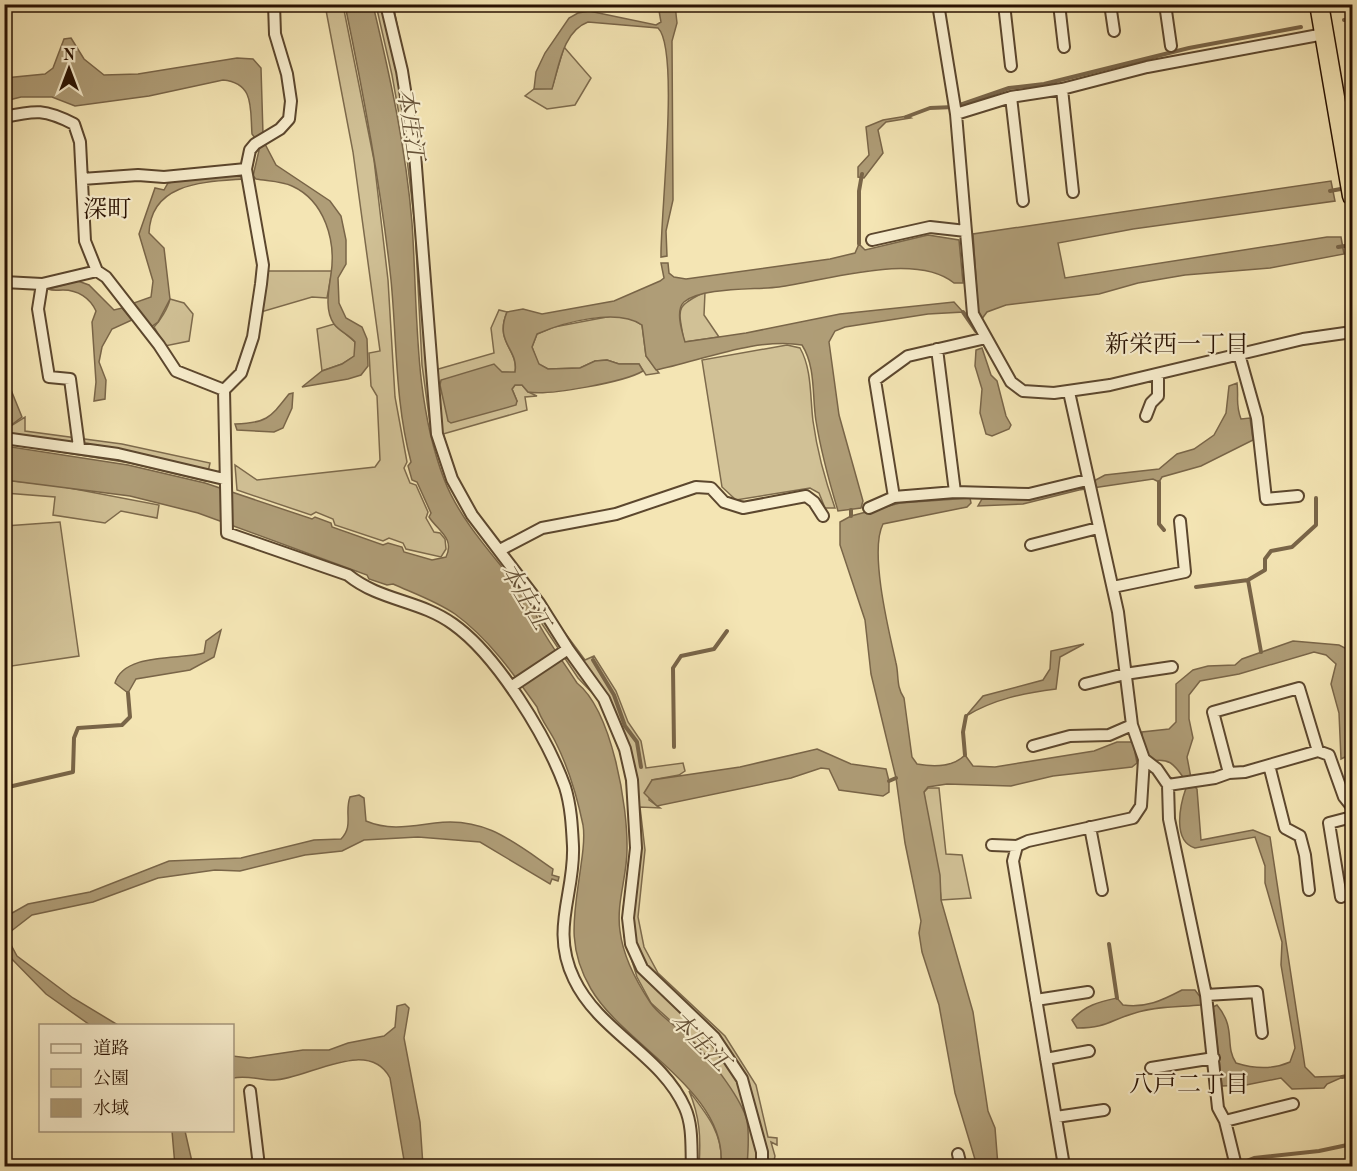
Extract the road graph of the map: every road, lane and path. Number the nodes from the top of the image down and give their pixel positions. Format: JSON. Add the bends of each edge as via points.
{"nodes":[{"id":1,"x":274,"y":4,"type":"edge"},
{"id":2,"x":386,"y":4,"type":"edge"},
{"id":3,"x":938,"y":4,"type":"edge"},
{"id":4,"x":1004,"y":4,"type":"edge"},
{"id":5,"x":1059,"y":4,"type":"edge"},
{"id":6,"x":1110,"y":4,"type":"edge"},
{"id":7,"x":1165,"y":4,"type":"edge"},
{"id":8,"x":1319,"y":4,"type":"edge"},
{"id":9,"x":1113,"y":31,"type":"dead end"},
{"id":10,"x":1324,"y":34,"type":"junction"},
{"id":11,"x":1171,"y":46,"type":"dead end"},
{"id":12,"x":1064,"y":47,"type":"dead end"},
{"id":13,"x":1011,"y":66,"type":"dead end"},
{"id":14,"x":1062,"y":89,"type":"junction"},
{"id":15,"x":1011,"y":97,"type":"junction"},
{"id":16,"x":956,"y":114,"type":"junction"},
{"id":17,"x":4,"y":117,"type":"edge"},
{"id":18,"x":1349,"y":147,"type":"edge"},
{"id":19,"x":246,"y":169,"type":"junction"},
{"id":20,"x":82,"y":178,"type":"junction"},
{"id":21,"x":1073,"y":192,"type":"dead end"},
{"id":22,"x":1353,"y":196,"type":"edge"},
{"id":23,"x":1023,"y":201,"type":"dead end"},
{"id":24,"x":966,"y":234,"type":"junction"},
{"id":25,"x":872,"y":240,"type":"dead end"},
{"id":26,"x":97,"y":271,"type":"junction"},
{"id":27,"x":4,"y":282,"type":"edge"},
{"id":28,"x":42,"y":284,"type":"junction"},
{"id":29,"x":1353,"y":332,"type":"edge"},
{"id":30,"x":986,"y":338,"type":"junction"},
{"id":31,"x":937,"y":349,"type":"junction"},
{"id":32,"x":1239,"y":354,"type":"junction"},
{"id":33,"x":1158,"y":374,"type":"junction"},
{"id":34,"x":224,"y":390,"type":"junction"},
{"id":35,"x":1069,"y":392,"type":"junction"},
{"id":36,"x":1146,"y":416,"type":"dead end"},
{"id":37,"x":4,"y":438,"type":"edge"},
{"id":38,"x":80,"y":447,"type":"junction"},
{"id":39,"x":224,"y":479,"type":"junction"},
{"id":40,"x":1087,"y":480,"type":"junction"},
{"id":41,"x":955,"y":492,"type":"junction"},
{"id":42,"x":894,"y":496,"type":"junction"},
{"id":43,"x":1298,"y":496,"type":"dead end"},
{"id":44,"x":869,"y":508,"type":"dead end"},
{"id":45,"x":823,"y":516,"type":"dead end"},
{"id":46,"x":1180,"y":520,"type":"dead end"},
{"id":47,"x":1098,"y":528,"type":"junction"},
{"id":48,"x":1031,"y":545,"type":"dead end"},
{"id":49,"x":500,"y":550,"type":"junction"},
{"id":50,"x":1113,"y":587,"type":"junction"},
{"id":51,"x":568,"y":649,"type":"junction"},
{"id":52,"x":1172,"y":667,"type":"dead end"},
{"id":53,"x":1125,"y":674,"type":"junction"},
{"id":54,"x":1085,"y":684,"type":"dead end"},
{"id":55,"x":512,"y":687,"type":"junction"},
{"id":56,"x":1132,"y":725,"type":"junction"},
{"id":57,"x":1034,"y":746,"type":"dead end"},
{"id":58,"x":1140,"y":751,"type":"junction"},
{"id":59,"x":1318,"y":751,"type":"junction"},
{"id":60,"x":1269,"y":765,"type":"junction"},
{"id":61,"x":1229,"y":772,"type":"junction"},
{"id":62,"x":1168,"y":785,"type":"junction"},
{"id":63,"x":1353,"y":807,"type":"edge"},
{"id":64,"x":1353,"y":814,"type":"edge"},
{"id":65,"x":1090,"y":827,"type":"junction"},
{"id":66,"x":992,"y":845,"type":"dead end"},
{"id":67,"x":1017,"y":846,"type":"junction"},
{"id":68,"x":1102,"y":890,"type":"dead end"},
{"id":69,"x":1309,"y":890,"type":"dead end"},
{"id":70,"x":1341,"y":897,"type":"dead end"},
{"id":71,"x":1088,"y":992,"type":"dead end"},
{"id":72,"x":1206,"y":996,"type":"junction"},
{"id":73,"x":1036,"y":1000,"type":"junction"},
{"id":74,"x":1262,"y":1033,"type":"dead end"},
{"id":75,"x":1089,"y":1051,"type":"dead end"},
{"id":76,"x":1214,"y":1058,"type":"junction"},
{"id":77,"x":1046,"y":1059,"type":"junction"},
{"id":78,"x":1151,"y":1068,"type":"dead end"},
{"id":79,"x":250,"y":1091,"type":"dead end"},
{"id":80,"x":1293,"y":1104,"type":"dead end"},
{"id":81,"x":1104,"y":1110,"type":"dead end"},
{"id":82,"x":1056,"y":1117,"type":"junction"},
{"id":83,"x":1225,"y":1121,"type":"junction"},
{"id":84,"x":958,"y":1155,"type":"dead end"},
{"id":85,"x":1236,"y":1164,"type":"edge"},
{"id":86,"x":260,"y":1167,"type":"edge"},
{"id":87,"x":692,"y":1167,"type":"edge"},
{"id":88,"x":762,"y":1167,"type":"edge"},
{"id":89,"x":960,"y":1167,"type":"edge"},
{"id":90,"x":1064,"y":1167,"type":"edge"}],
"edges":[{"from":1,"to":19,"type":"street","via":[[275,34],[291,101],[289,119],[255,144]]},
{"from":2,"to":49,"type":"street","via":[[415,154],[437,434],[452,479],[472,515]]},
{"from":3,"to":16,"type":"street"},
{"from":4,"to":13,"type":"street"},
{"from":5,"to":12,"type":"street"},
{"from":6,"to":9,"type":"street"},
{"from":7,"to":11,"type":"street"},
{"from":8,"to":10,"type":"highway"},
{"from":10,"to":14,"type":"street","via":[[1147,67]]},
{"from":10,"to":18,"type":"highway"},
{"from":14,"to":15,"type":"street"},
{"from":14,"to":21,"type":"street"},
{"from":15,"to":16,"type":"street"},
{"from":15,"to":23,"type":"street"},
{"from":16,"to":24,"type":"street"},
{"from":17,"to":20,"type":"street","via":[[52,113],[74,124],[80,142]]},
{"from":18,"to":22,"type":"highway"},
{"from":19,"to":20,"type":"street","via":[[164,177]]},
{"from":19,"to":34,"type":"street","via":[[263,265],[253,337],[241,373]]},
{"from":20,"to":26,"type":"street","via":[[85,241]]},
{"from":24,"to":25,"type":"street","via":[[930,227]]},
{"from":24,"to":30,"type":"street","via":[[973,314]]},
{"from":26,"to":28,"type":"street"},
{"from":26,"to":34,"type":"street","via":[[106,277],[176,371]]},
{"from":27,"to":28,"type":"street"},
{"from":28,"to":38,"type":"street","via":[[38,309],[48,377],[70,379]]},
{"from":29,"to":32,"type":"street"},
{"from":30,"to":31,"type":"street"},
{"from":30,"to":35,"type":"street","via":[[1011,382],[1023,391]]},
{"from":31,"to":41,"type":"street"},
{"from":31,"to":42,"type":"street","via":[[908,356],[874,380]]},
{"from":32,"to":33,"type":"street"},
{"from":32,"to":43,"type":"street","via":[[1257,418],[1266,499]]},
{"from":33,"to":35,"type":"street"},
{"from":33,"to":36,"type":"street","via":[[1158,396],[1150,403]]},
{"from":34,"to":39,"type":"street"},
{"from":35,"to":40,"type":"street"},
{"from":37,"to":38,"type":"street"},
{"from":38,"to":39,"type":"street"},
{"from":39,"to":55,"type":"street","via":[[227,533],[348,575],[380,595],[414,603],[454,624]]},
{"from":40,"to":41,"type":"street","via":[[1029,494]]},
{"from":40,"to":47,"type":"street"},
{"from":41,"to":42,"type":"street"},
{"from":42,"to":44,"type":"street"},
{"from":45,"to":49,"type":"street","via":[[806,496],[743,508],[724,502],[711,488],[696,486],[616,514],[542,528]]},
{"from":46,"to":50,"type":"street","via":[[1185,572]]},
{"from":47,"to":48,"type":"street"},
{"from":47,"to":50,"type":"street"},
{"from":49,"to":51,"type":"street"},
{"from":50,"to":53,"type":"street"},
{"from":51,"to":55,"type":"street"},
{"from":51,"to":88,"type":"street","via":[[604,699],[625,749],[632,780],[636,848],[628,918],[632,944],[642,968],[714,1038],[742,1079],[762,1152]]},
{"from":52,"to":53,"type":"street"},
{"from":53,"to":54,"type":"street"},
{"from":53,"to":56,"type":"street"},
{"from":55,"to":87,"type":"street","via":[[565,788],[573,852],[563,915],[563,948],[574,980],[597,1015],[672,1084],[686,1110]]},
{"from":56,"to":57,"type":"street","via":[[1109,735],[1070,736]]},
{"from":56,"to":58,"type":"street"},
{"from":58,"to":62,"type":"street"},
{"from":58,"to":65,"type":"street","via":[[1141,806],[1133,818]]},
{"from":59,"to":60,"type":"street"},
{"from":59,"to":61,"type":"street","via":[[1299,688],[1213,712]]},
{"from":59,"to":63,"type":"street","via":[[1329,754],[1344,797]]},
{"from":60,"to":61,"type":"street"},
{"from":60,"to":69,"type":"street","via":[[1285,828],[1300,836]]},
{"from":61,"to":62,"type":"street"},
{"from":62,"to":72,"type":"street","via":[[1169,819]]},
{"from":64,"to":70,"type":"street","via":[[1329,823]]},
{"from":65,"to":67,"type":"street"},
{"from":65,"to":68,"type":"street"},
{"from":66,"to":67,"type":"street"},
{"from":67,"to":73,"type":"street","via":[[1013,861]]},
{"from":71,"to":73,"type":"street"},
{"from":72,"to":74,"type":"street","via":[[1257,992]]},
{"from":72,"to":76,"type":"street"},
{"from":73,"to":77,"type":"street"},
{"from":75,"to":77,"type":"street"},
{"from":76,"to":78,"type":"street"},
{"from":76,"to":83,"type":"street","via":[[1218,1108]]},
{"from":77,"to":82,"type":"street"},
{"from":79,"to":86,"type":"street"},
{"from":80,"to":83,"type":"street"},
{"from":81,"to":82,"type":"street"},
{"from":82,"to":90,"type":"street"},
{"from":83,"to":85,"type":"street"},
{"from":84,"to":89,"type":"street"}]}
